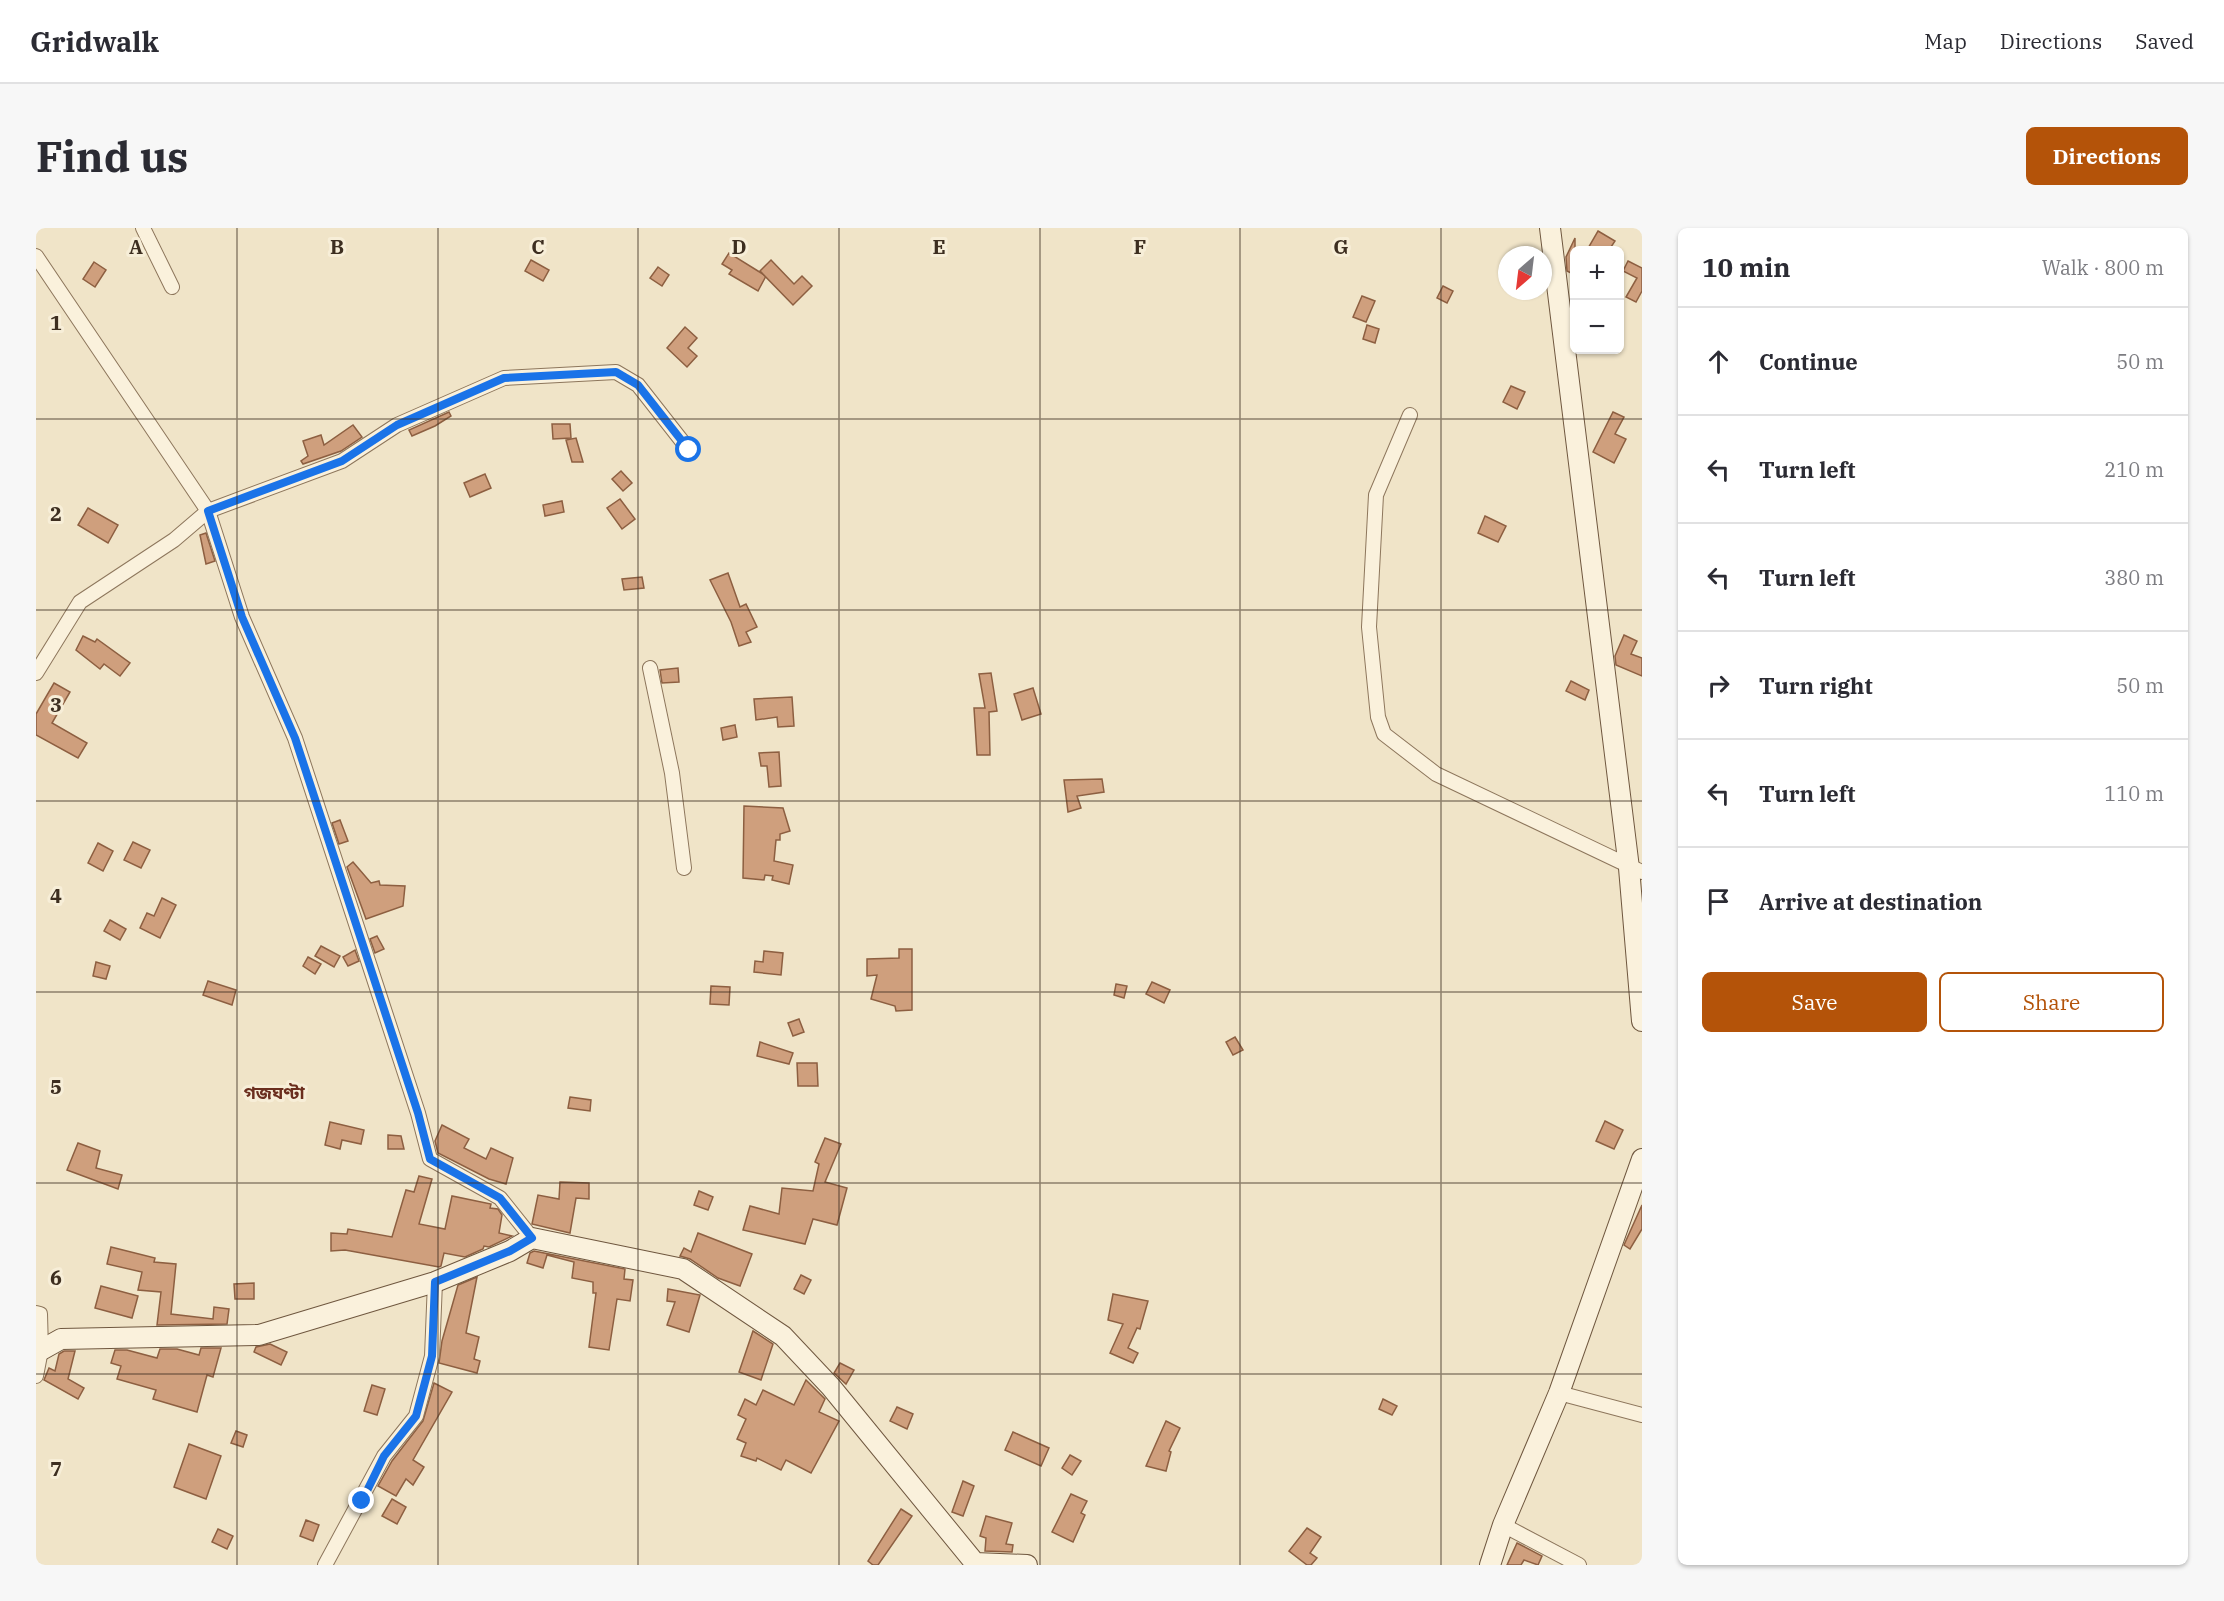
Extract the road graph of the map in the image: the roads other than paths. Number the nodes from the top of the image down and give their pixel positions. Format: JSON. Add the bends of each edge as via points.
{"nodes":[{"id":1,"x":143,"y":228,"type":"edge"},
{"id":2,"x":1550,"y":228,"type":"edge"},
{"id":3,"x":36,"y":256,"type":"edge"},
{"id":4,"x":172,"y":287,"type":"dead end"},
{"id":5,"x":1410,"y":415,"type":"dead end"},
{"id":6,"x":689,"y":450,"type":"dead end"},
{"id":7,"x":208,"y":511,"type":"junction"},
{"id":8,"x":650,"y":668,"type":"dead end"},
{"id":9,"x":36,"y":673,"type":"edge"},
{"id":10,"x":684,"y":868,"type":"dead end"},
{"id":11,"x":1636,"y":870,"type":"edge"},
{"id":12,"x":1642,"y":1021,"type":"edge"},
{"id":13,"x":1642,"y":1159,"type":"edge"},
{"id":14,"x":532,"y":1238,"type":"junction"},
{"id":15,"x":435,"y":1282,"type":"junction"},
{"id":16,"x":36,"y":1312,"type":"edge"},
{"id":17,"x":38,"y":1351,"type":"edge"},
{"id":18,"x":36,"y":1376,"type":"edge"},
{"id":19,"x":1559,"y":1393,"type":"junction"},
{"id":20,"x":1642,"y":1415,"type":"edge"},
{"id":21,"x":1503,"y":1525,"type":"junction"},
{"id":22,"x":325,"y":1565,"type":"edge"},
{"id":23,"x":1027,"y":1565,"type":"edge"},
{"id":24,"x":1490,"y":1565,"type":"edge"},
{"id":25,"x":1579,"y":1565,"type":"edge"}],
"edges":[{"from":1,"to":4,"type":"street"},
{"from":2,"to":11,"type":"street"},
{"from":3,"to":7,"type":"street"},
{"from":5,"to":11,"type":"street","via":[[1376,495],[1369,627],[1378,717],[1384,734],[1436,774]]},
{"from":6,"to":7,"type":"street","via":[[638,385],[616,372],[504,378],[397,425],[342,461]]},
{"from":7,"to":9,"type":"street","via":[[174,540],[80,602]]},
{"from":7,"to":14,"type":"street","via":[[242,617],[295,738],[430,1159],[500,1198]]},
{"from":8,"to":10,"type":"street","via":[[672,772]]},
{"from":11,"to":12,"type":"street"},
{"from":13,"to":19,"type":"street"},
{"from":14,"to":15,"type":"street"},
{"from":14,"to":23,"type":"street","via":[[683,1269],[783,1336],[831,1387],[975,1563]]},
{"from":15,"to":17,"type":"street","via":[[259,1335],[61,1339]]},
{"from":15,"to":22,"type":"street","via":[[432,1356],[416,1416],[384,1456]]},
{"from":16,"to":17,"type":"street","via":[[40,1314]]},
{"from":17,"to":18,"type":"street"},
{"from":19,"to":20,"type":"street"},
{"from":19,"to":21,"type":"street"},
{"from":21,"to":24,"type":"street"},
{"from":21,"to":25,"type":"street"}]}
